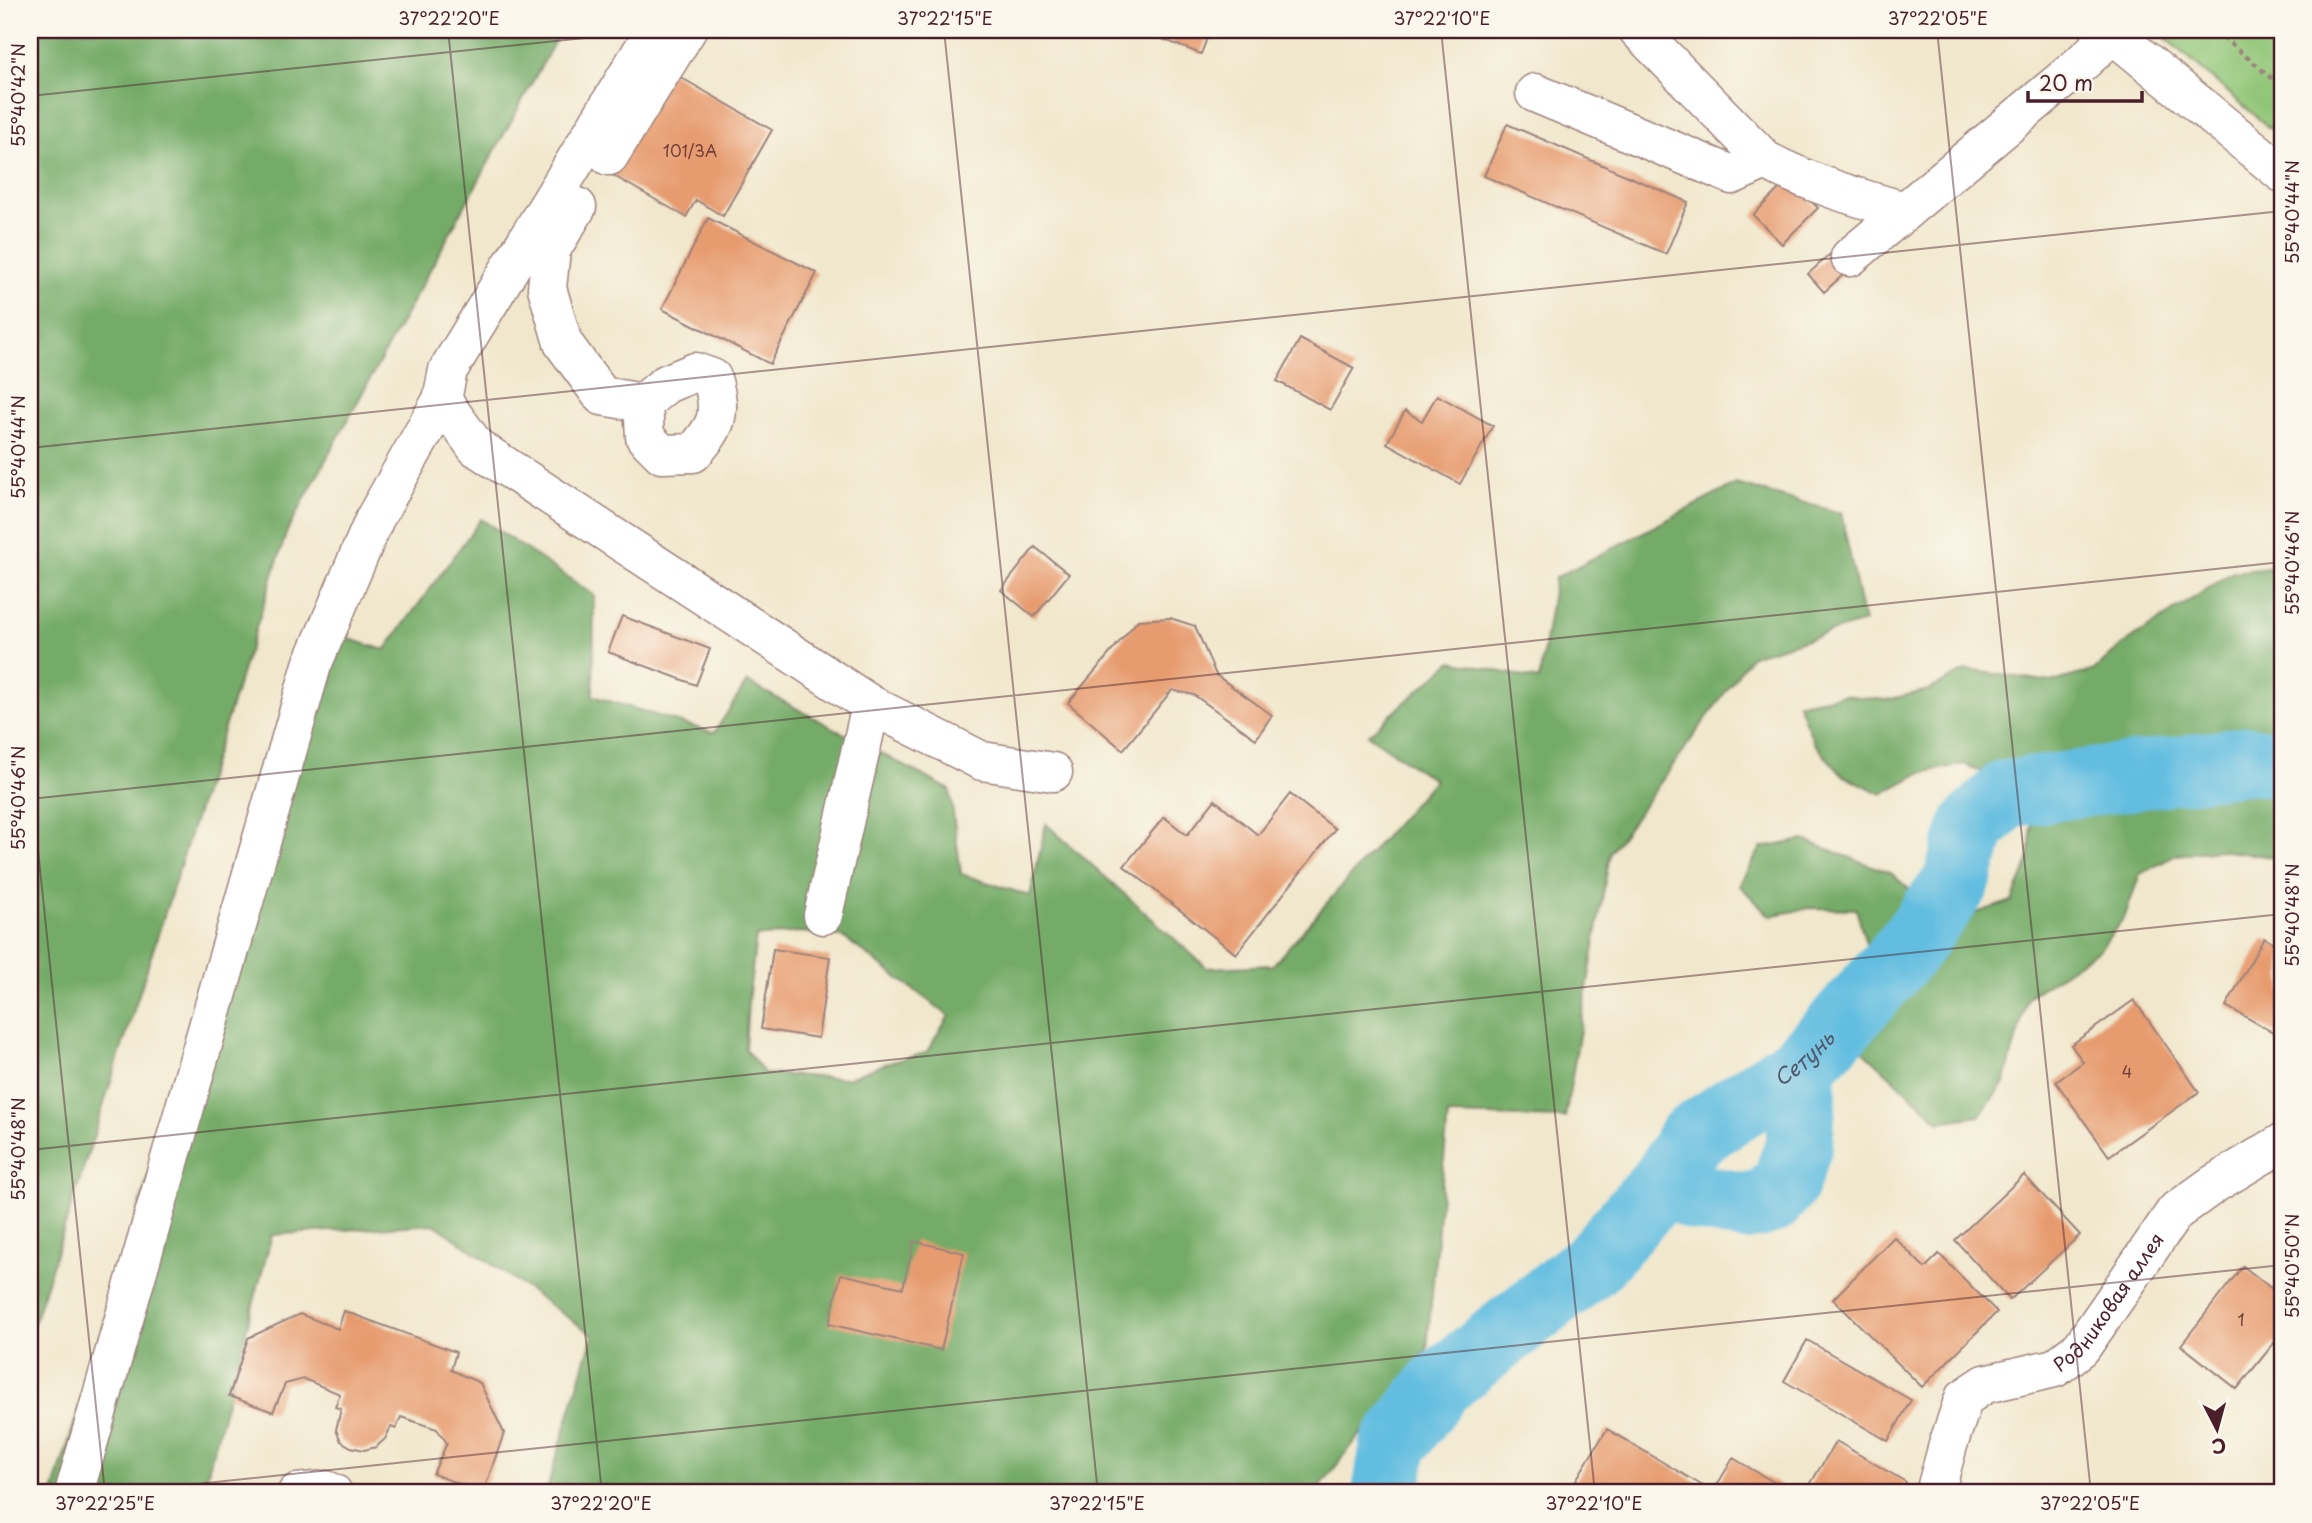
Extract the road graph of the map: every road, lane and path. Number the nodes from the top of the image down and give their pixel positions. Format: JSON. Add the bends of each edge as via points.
{"nodes":[{"id":1,"x":655,"y":30,"type":"edge"},
{"id":2,"x":687,"y":30,"type":"edge"},
{"id":3,"x":1638,"y":30,"type":"edge"},
{"id":4,"x":2215,"y":30,"type":"edge"},
{"id":5,"x":2110,"y":32,"type":"edge"},
{"id":6,"x":2282,"y":87,"type":"edge"},
{"id":7,"x":1535,"y":93,"type":"dead end"},
{"id":8,"x":1765,"y":160,"type":"junction"},
{"id":9,"x":2282,"y":173,"type":"edge"},
{"id":10,"x":1905,"y":211,"type":"junction"},
{"id":11,"x":1850,"y":257,"type":"dead end"},
{"id":12,"x":442,"y":400,"type":"junction"},
{"id":13,"x":643,"y":403,"type":"dead end"},
{"id":14,"x":871,"y":705,"type":"junction"},
{"id":15,"x":1053,"y":772,"type":"dead end"},
{"id":16,"x":823,"y":915,"type":"dead end"},
{"id":17,"x":2282,"y":1143,"type":"edge"},
{"id":18,"x":74,"y":1493,"type":"edge"},
{"id":19,"x":297,"y":1493,"type":"edge"},
{"id":20,"x":333,"y":1493,"type":"edge"},
{"id":21,"x":1935,"y":1493,"type":"edge"}],
"edges":[{"from":1,"to":12,"type":"street","via":[[448,370]]},
{"from":2,"to":13,"type":"street","via":[[551,250],[547,288],[563,343],[602,396]]},
{"from":3,"to":8,"type":"street"},
{"from":4,"to":6,"type":"path"},
{"from":5,"to":9,"type":"street"},
{"from":5,"to":10,"type":"street","via":[[2074,70]]},
{"from":7,"to":8,"type":"street","via":[[1732,175]]},
{"from":8,"to":10,"type":"street"},
{"from":10,"to":11,"type":"street"},
{"from":12,"to":14,"type":"street","via":[[476,447]]},
{"from":12,"to":18,"type":"street","via":[[375,518],[312,665]]},
{"from":14,"to":15,"type":"street","via":[[982,761]]},
{"from":14,"to":16,"type":"street"},
{"from":17,"to":21,"type":"street","name":"Родниковая аллея","via":[[2175,1212],[2081,1348],[2055,1368],[1985,1384],[1964,1398]]},
{"from":19,"to":20,"type":"street"}]}
